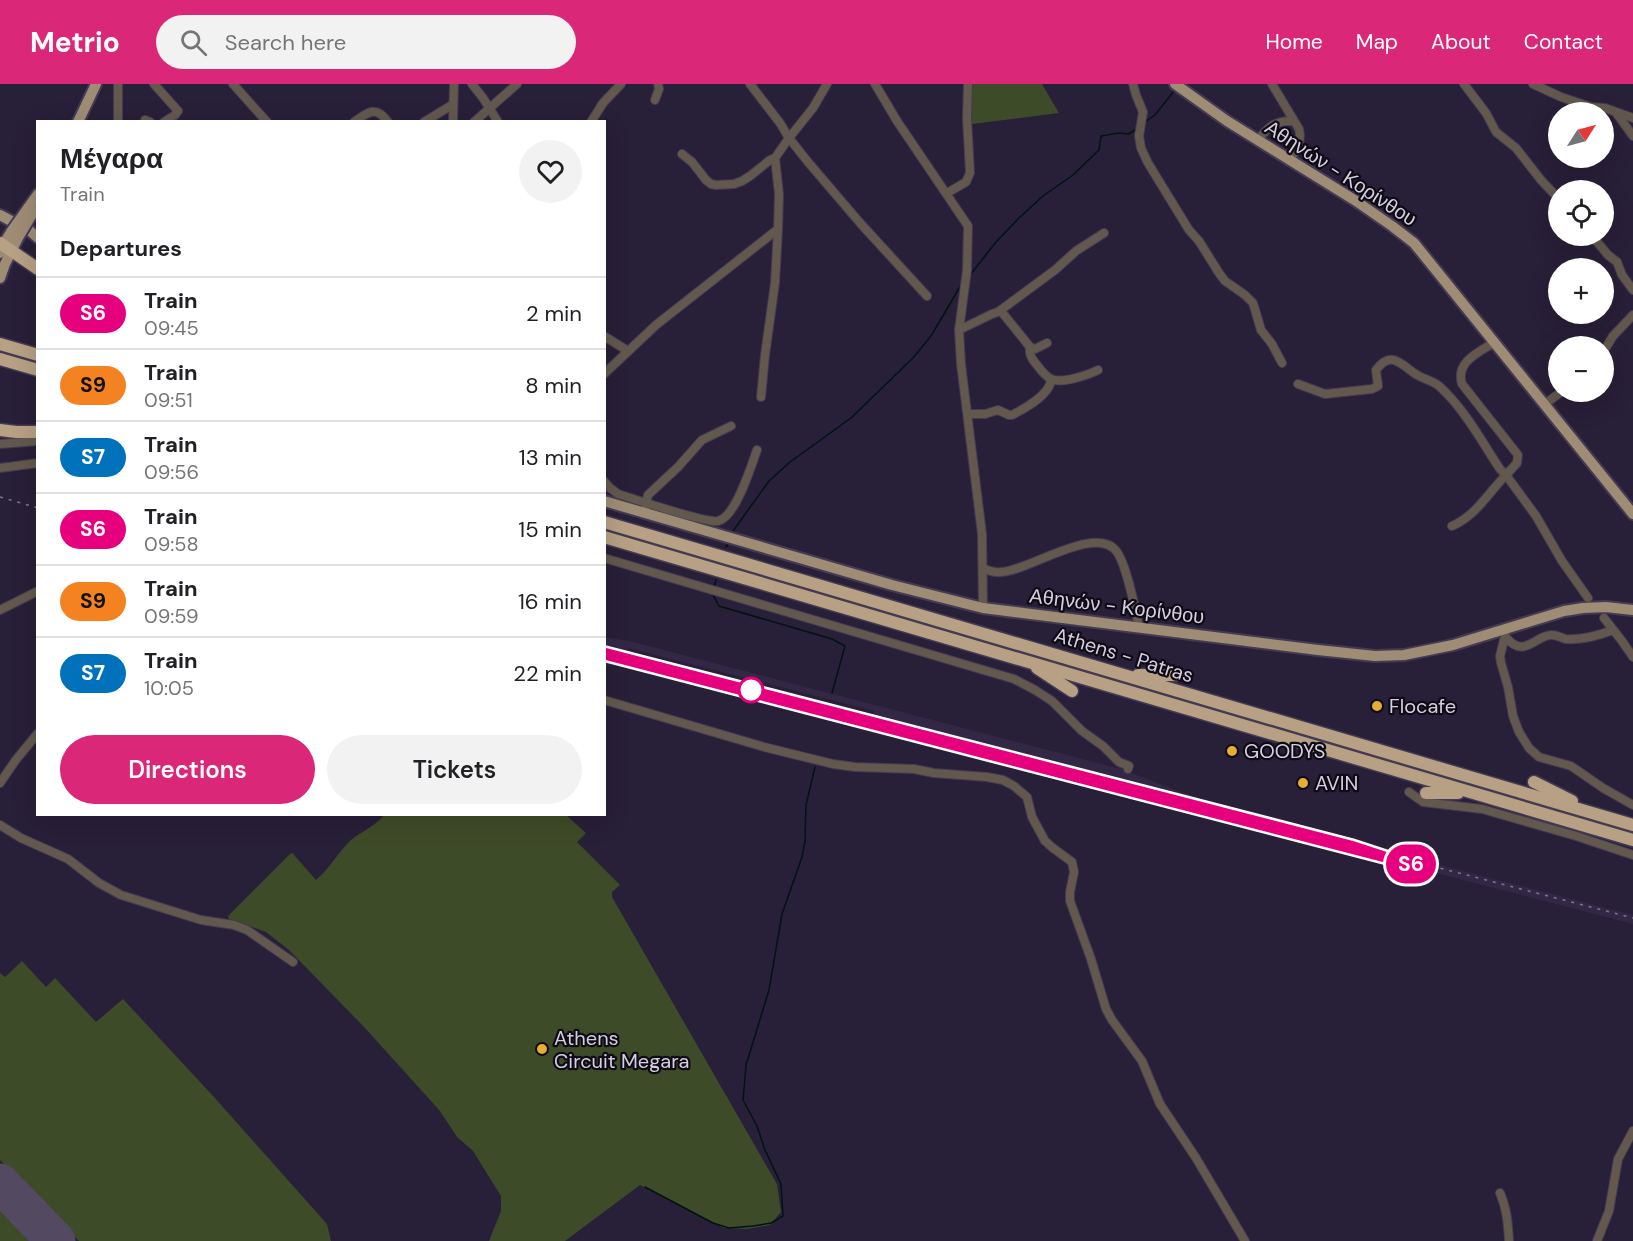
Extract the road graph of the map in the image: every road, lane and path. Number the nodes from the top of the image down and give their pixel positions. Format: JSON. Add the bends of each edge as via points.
{"nodes":[{"id":1,"x":96,"y":84,"type":"edge"},
{"id":2,"x":118,"y":84,"type":"edge"},
{"id":3,"x":154,"y":84,"type":"edge"},
{"id":4,"x":233,"y":84,"type":"edge"},
{"id":5,"x":454,"y":84,"type":"edge"},
{"id":6,"x":472,"y":84,"type":"edge"},
{"id":7,"x":517,"y":84,"type":"edge"},
{"id":8,"x":621,"y":84,"type":"edge"},
{"id":9,"x":658,"y":84,"type":"edge"},
{"id":10,"x":750,"y":84,"type":"edge"},
{"id":11,"x":827,"y":84,"type":"edge"},
{"id":12,"x":875,"y":84,"type":"edge"},
{"id":13,"x":968,"y":84,"type":"edge"},
{"id":14,"x":1133,"y":84,"type":"edge"},
{"id":15,"x":1175,"y":84,"type":"edge"},
{"id":16,"x":1272,"y":84,"type":"edge"},
{"id":17,"x":1464,"y":84,"type":"edge"},
{"id":18,"x":1533,"y":84,"type":"edge"},
{"id":19,"x":655,"y":100,"type":"dead end"},
{"id":20,"x":452,"y":105,"type":"junction"},
{"id":21,"x":490,"y":108,"type":"junction"},
{"id":22,"x":1617,"y":113,"type":"junction"},
{"id":23,"x":1633,"y":118,"type":"edge"},
{"id":24,"x":79,"y":120,"type":"edge"},
{"id":25,"x":118,"y":120,"type":"edge"},
{"id":26,"x":167,"y":120,"type":"edge"},
{"id":27,"x":265,"y":120,"type":"edge"},
{"id":28,"x":357,"y":120,"type":"edge"},
{"id":29,"x":386,"y":120,"type":"edge"},
{"id":30,"x":427,"y":120,"type":"edge"},
{"id":31,"x":453,"y":120,"type":"edge"},
{"id":32,"x":476,"y":120,"type":"edge"},
{"id":33,"x":497,"y":120,"type":"edge"},
{"id":34,"x":592,"y":120,"type":"edge"},
{"id":35,"x":1293,"y":121,"type":"junction"},
{"id":36,"x":1633,"y":135,"type":"edge"},
{"id":37,"x":789,"y":138,"type":"junction"},
{"id":38,"x":1258,"y":140,"type":"junction"},
{"id":39,"x":682,"y":154,"type":"dead end"},
{"id":40,"x":776,"y":158,"type":"junction"},
{"id":41,"x":1290,"y":160,"type":"junction"},
{"id":42,"x":1548,"y":187,"type":"edge"},
{"id":43,"x":947,"y":193,"type":"junction"},
{"id":44,"x":33,"y":208,"type":"edge"},
{"id":45,"x":0,"y":215,"type":"edge"},
{"id":46,"x":778,"y":229,"type":"junction"},
{"id":47,"x":1104,"y":233,"type":"dead end"},
{"id":48,"x":36,"y":236,"type":"edge"},
{"id":49,"x":6,"y":242,"type":"edge"},
{"id":50,"x":1600,"y":246,"type":"edge"},
{"id":51,"x":36,"y":267,"type":"edge"},
{"id":52,"x":0,"y":278,"type":"edge"},
{"id":53,"x":1633,"y":290,"type":"edge"},
{"id":54,"x":927,"y":296,"type":"dead end"},
{"id":55,"x":998,"y":312,"type":"junction"},
{"id":56,"x":1633,"y":315,"type":"edge"},
{"id":57,"x":959,"y":330,"type":"junction"},
{"id":58,"x":1613,"y":336,"type":"edge"},
{"id":59,"x":606,"y":337,"type":"edge"},
{"id":60,"x":1495,"y":342,"type":"junction"},
{"id":61,"x":1047,"y":343,"type":"dead end"},
{"id":62,"x":0,"y":344,"type":"edge"},
{"id":63,"x":1030,"y":347,"type":"junction"},
{"id":64,"x":628,"y":351,"type":"junction"},
{"id":65,"x":36,"y":354,"type":"edge"},
{"id":66,"x":0,"y":359,"type":"edge"},
{"id":67,"x":1282,"y":363,"type":"dead end"},
{"id":68,"x":36,"y":369,"type":"edge"},
{"id":69,"x":1098,"y":370,"type":"dead end"},
{"id":70,"x":606,"y":372,"type":"edge"},
{"id":71,"x":1051,"y":379,"type":"junction"},
{"id":72,"x":1298,"y":384,"type":"dead end"},
{"id":73,"x":761,"y":397,"type":"dead end"},
{"id":74,"x":1548,"y":402,"type":"edge"},
{"id":75,"x":1545,"y":404,"type":"junction"},
{"id":76,"x":968,"y":414,"type":"junction"},
{"id":77,"x":731,"y":426,"type":"dead end"},
{"id":78,"x":0,"y":430,"type":"edge"},
{"id":79,"x":36,"y":432,"type":"edge"},
{"id":80,"x":36,"y":441,"type":"edge"},
{"id":81,"x":0,"y":444,"type":"edge"},
{"id":82,"x":757,"y":450,"type":"dead end"},
{"id":83,"x":36,"y":463,"type":"edge"},
{"id":84,"x":0,"y":468,"type":"edge"},
{"id":85,"x":1506,"y":476,"type":"junction"},
{"id":86,"x":606,"y":483,"type":"edge"},
{"id":87,"x":606,"y":501,"type":"edge"},
{"id":88,"x":645,"y":508,"type":"junction"},
{"id":89,"x":1632,"y":508,"type":"edge"},
{"id":90,"x":606,"y":523,"type":"edge"},
{"id":91,"x":1452,"y":526,"type":"dead end"},
{"id":92,"x":606,"y":538,"type":"edge"},
{"id":93,"x":606,"y":559,"type":"edge"},
{"id":94,"x":984,"y":568,"type":"junction"},
{"id":95,"x":36,"y":592,"type":"edge"},
{"id":96,"x":1588,"y":598,"type":"dead end"},
{"id":97,"x":983,"y":608,"type":"junction"},
{"id":98,"x":0,"y":610,"type":"edge"},
{"id":99,"x":1629,"y":610,"type":"edge"},
{"id":100,"x":1605,"y":612,"type":"junction"},
{"id":101,"x":1139,"y":627,"type":"junction"},
{"id":102,"x":1614,"y":630,"type":"junction"},
{"id":103,"x":1505,"y":633,"type":"junction"},
{"id":104,"x":1633,"y":657,"type":"edge"},
{"id":105,"x":1026,"y":661,"type":"junction"},
{"id":106,"x":1123,"y":675,"type":"junction"},
{"id":107,"x":1176,"y":675,"type":"dead end"},
{"id":108,"x":1072,"y":691,"type":"dead end"},
{"id":109,"x":606,"y":701,"type":"edge"},
{"id":110,"x":36,"y":735,"type":"edge"},
{"id":111,"x":1128,"y":769,"type":"dead end"},
{"id":112,"x":1534,"y":782,"type":"dead end"},
{"id":113,"x":0,"y":783,"type":"edge"},
{"id":114,"x":1409,"y":792,"type":"dead end"},
{"id":115,"x":1426,"y":793,"type":"dead end"},
{"id":116,"x":1474,"y":793,"type":"junction"},
{"id":117,"x":1633,"y":805,"type":"edge"},
{"id":118,"x":1600,"y":816,"type":"junction"},
{"id":119,"x":0,"y":825,"type":"edge"},
{"id":120,"x":1633,"y":825,"type":"edge"},
{"id":121,"x":1633,"y":840,"type":"edge"},
{"id":122,"x":1633,"y":855,"type":"edge"},
{"id":123,"x":293,"y":962,"type":"dead end"},
{"id":124,"x":1633,"y":1131,"type":"edge"},
{"id":125,"x":1500,"y":1193,"type":"dead end"},
{"id":126,"x":1245,"y":1241,"type":"edge"},
{"id":127,"x":1509,"y":1241,"type":"edge"},
{"id":128,"x":1597,"y":1241,"type":"edge"}],
"edges":[{"from":1,"to":24,"type":"main road"},
{"from":2,"to":25,"type":"street"},
{"from":3,"to":26,"type":"street","via":[[178,111]]},
{"from":4,"to":27,"type":"street"},
{"from":5,"to":20,"type":"street"},
{"from":6,"to":21,"type":"street"},
{"from":7,"to":21,"type":"street"},
{"from":8,"to":34,"type":"street"},
{"from":9,"to":19,"type":"street"},
{"from":10,"to":37,"type":"street"},
{"from":11,"to":37,"type":"street"},
{"from":12,"to":43,"type":"street"},
{"from":13,"to":43,"type":"street","via":[[970,173],[966,182]]},
{"from":14,"to":67,"type":"street","via":[[1143,112],[1139,136],[1148,163],[1219,273],[1253,303],[1262,330]]},
{"from":15,"to":38,"type":"main road","name":"Αθηνών - Κορίνθου"},
{"from":16,"to":35,"type":"street"},
{"from":17,"to":42,"type":"street","via":[[1496,132],[1516,148]]},
{"from":18,"to":22,"type":"street","via":[[1561,97]]},
{"from":20,"to":30,"type":"street"},
{"from":20,"to":31,"type":"street"},
{"from":21,"to":32,"type":"street"},
{"from":21,"to":33,"type":"street"},
{"from":22,"to":23,"type":"street"},
{"from":22,"to":36,"type":"street"},
{"from":28,"to":29,"type":"street","via":[[374,111]]},
{"from":35,"to":38,"type":"street","via":[[1274,124]]},
{"from":35,"to":41,"type":"street","via":[[1301,137]]},
{"from":37,"to":40,"type":"street"},
{"from":37,"to":54,"type":"street"},
{"from":38,"to":41,"type":"main road","name":"Αθηνών - Κορίνθου"},
{"from":39,"to":40,"type":"street","via":[[706,180],[716,185],[742,181]]},
{"from":40,"to":46,"type":"street"},
{"from":41,"to":60,"type":"main road","name":"Αθηνών - Κορίνθου","via":[[1414,243]]},
{"from":43,"to":57,"type":"street","via":[[968,226]]},
{"from":44,"to":49,"type":"main road","bridge":true},
{"from":45,"to":48,"type":"main road"},
{"from":46,"to":64,"type":"street","via":[[688,298]]},
{"from":46,"to":73,"type":"street"},
{"from":47,"to":55,"type":"street"},
{"from":49,"to":51,"type":"highway"},
{"from":49,"to":52,"type":"main road"},
{"from":50,"to":53,"type":"street","via":[[1617,262]]},
{"from":55,"to":57,"type":"street"},
{"from":55,"to":63,"type":"street","via":[[1005,314]]},
{"from":56,"to":58,"type":"street"},
{"from":57,"to":76,"type":"street"},
{"from":59,"to":64,"type":"street"},
{"from":60,"to":75,"type":"main road","name":"Αθηνών - Κορίνθου"},
{"from":60,"to":85,"type":"street","via":[[1465,362],[1460,378],[1518,455]]},
{"from":61,"to":63,"type":"street","via":[[1035,349]]},
{"from":62,"to":65,"type":"highway"},
{"from":63,"to":71,"type":"street","via":[[1032,358]]},
{"from":64,"to":70,"type":"street"},
{"from":66,"to":68,"type":"highway"},
{"from":69,"to":71,"type":"street","via":[[1084,376]]},
{"from":71,"to":76,"type":"street","via":[[1040,397],[1012,415],[998,410]]},
{"from":72,"to":85,"type":"street","via":[[1325,394],[1367,390],[1378,386],[1376,370],[1385,360],[1401,363],[1448,395]]},
{"from":74,"to":75,"type":"street"},
{"from":75,"to":89,"type":"main road","name":"Αθηνών - Κορίνθου"},
{"from":76,"to":94,"type":"street"},
{"from":77,"to":88,"type":"street","via":[[702,440],[648,495]]},
{"from":78,"to":79,"type":"highway"},
{"from":80,"to":81,"type":"street"},
{"from":82,"to":88,"type":"street","via":[[733,508],[723,519],[711,521]]},
{"from":83,"to":84,"type":"street"},
{"from":85,"to":91,"type":"street","via":[[1472,514]]},
{"from":85,"to":96,"type":"street"},
{"from":86,"to":88,"type":"street"},
{"from":87,"to":88,"type":"main road","name":"Αθηνών - Κορίνθου"},
{"from":88,"to":97,"type":"main road","name":"Αθηνών - Κορίνθου","via":[[741,542]]},
{"from":90,"to":106,"type":"highway","name":"Athens - Patras"},
{"from":92,"to":105,"type":"highway","name":"Athens - Patras"},
{"from":93,"to":111,"type":"street","via":[[1014,679],[1052,701]]},
{"from":94,"to":97,"type":"street"},
{"from":94,"to":101,"type":"street","via":[[1009,571],[1082,544],[1108,545],[1121,558]]},
{"from":95,"to":98,"type":"street"},
{"from":97,"to":101,"type":"main road","name":"Αθηνών - Κορίνθου"},
{"from":99,"to":100,"type":"main road","name":"Αθηνών - Κορίνθου"},
{"from":100,"to":102,"type":"street"},
{"from":100,"to":103,"type":"main road","name":"Αθηνών - Κορίνθου","via":[[1584,608],[1564,611]]},
{"from":101,"to":103,"type":"main road","name":"Αθηνών - Κορίνθου","via":[[1390,656],[1422,653]]},
{"from":102,"to":103,"type":"street","via":[[1570,639],[1551,634],[1526,646],[1514,644]]},
{"from":102,"to":104,"type":"street"},
{"from":103,"to":117,"type":"street","via":[[1501,663],[1513,716],[1529,748],[1539,757],[1571,766]]},
{"from":105,"to":108,"type":"highway"},
{"from":105,"to":116,"type":"highway","name":"Athens - Patras"},
{"from":106,"to":107,"type":"highway"},
{"from":106,"to":118,"type":"highway","name":"Athens - Patras"},
{"from":109,"to":126,"type":"street","via":[[818,761],[996,778],[1023,792],[1045,841],[1074,867],[1070,902],[1106,1009],[1142,1061],[1160,1104]]},
{"from":110,"to":113,"type":"street"},
{"from":112,"to":118,"type":"highway"},
{"from":114,"to":122,"type":"street","via":[[1423,802],[1482,809]]},
{"from":115,"to":116,"type":"highway"},
{"from":116,"to":121,"type":"highway","name":"Athens - Patras"},
{"from":118,"to":120,"type":"highway","name":"Athens - Patras"},
{"from":119,"to":123,"type":"street","via":[[75,863],[111,891],[201,920],[248,930]]},
{"from":124,"to":128,"type":"street","via":[[1618,1159],[1609,1211]]},
{"from":125,"to":127,"type":"street"}]}
